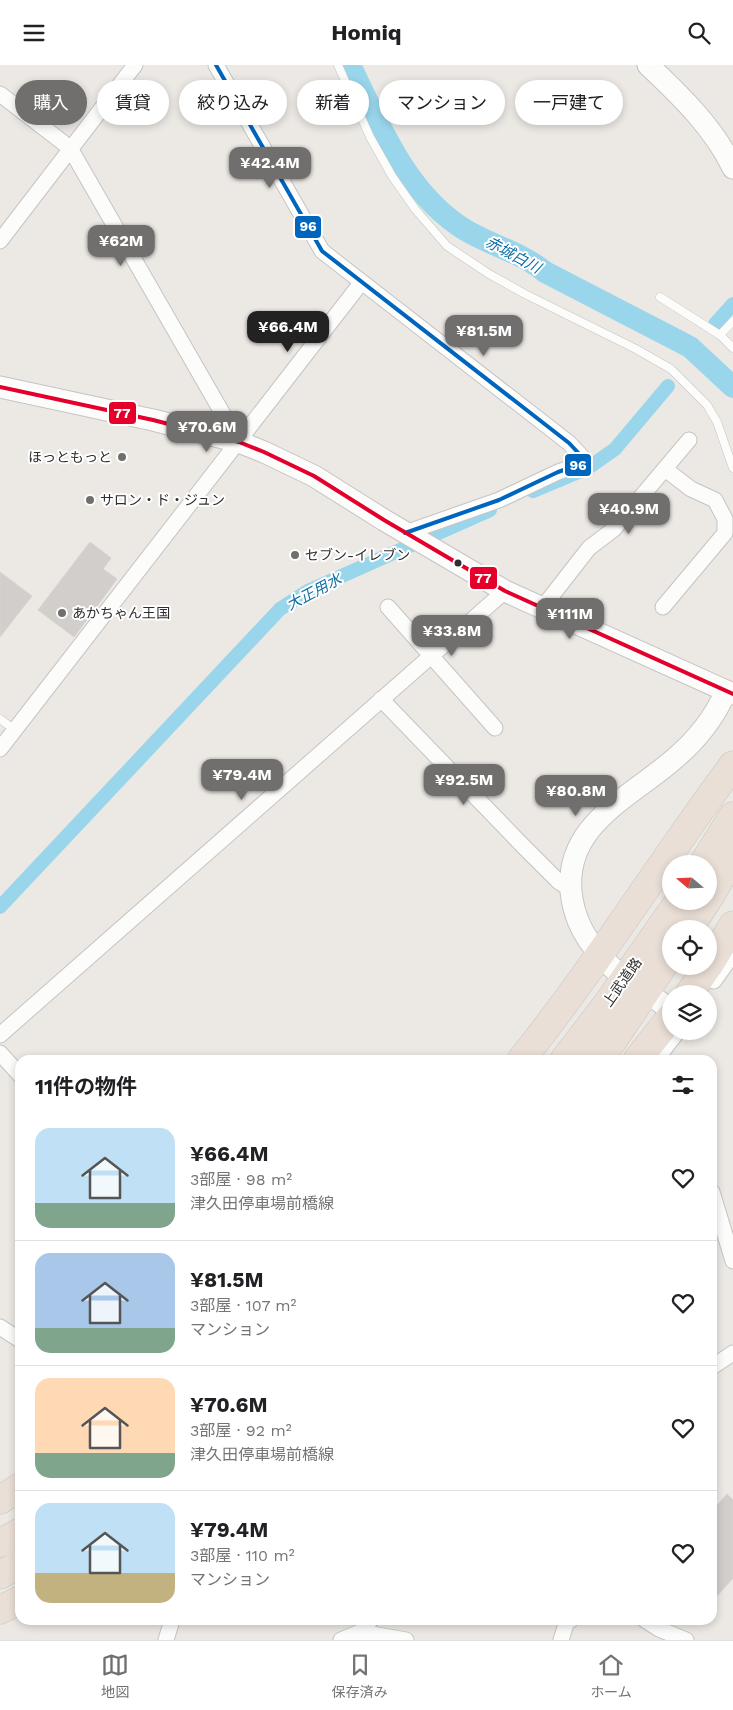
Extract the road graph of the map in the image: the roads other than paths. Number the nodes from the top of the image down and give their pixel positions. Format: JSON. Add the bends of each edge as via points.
{"nodes":[{"id":1,"x":135,"y":65,"type":"edge"},
{"id":2,"x":216,"y":65,"type":"edge"},
{"id":3,"x":338,"y":65,"type":"edge"},
{"id":4,"x":648,"y":65,"type":"edge"},
{"id":5,"x":0,"y":94,"type":"edge"},
{"id":6,"x":70,"y":148,"type":"junction"},
{"id":7,"x":733,"y":168,"type":"edge"},
{"id":8,"x":0,"y":241,"type":"edge"},
{"id":9,"x":361,"y":283,"type":"junction"},
{"id":10,"x":660,"y":297,"type":"dead end"},
{"id":11,"x":733,"y":321,"type":"edge"},
{"id":12,"x":720,"y":335,"type":"junction"},
{"id":13,"x":733,"y":348,"type":"edge"},
{"id":14,"x":0,"y":387,"type":"edge"},
{"id":15,"x":689,"y":440,"type":"dead end"},
{"id":16,"x":239,"y":442,"type":"junction"},
{"id":17,"x":733,"y":468,"type":"edge"},
{"id":18,"x":665,"y":469,"type":"junction"},
{"id":19,"x":407,"y":534,"type":"junction"},
{"id":20,"x":505,"y":591,"type":"junction"},
{"id":21,"x":388,"y":607,"type":"dead end"},
{"id":22,"x":543,"y":607,"type":"junction"},
{"id":23,"x":663,"y":607,"type":"dead end"},
{"id":24,"x":431,"y":656,"type":"junction"},
{"id":25,"x":729,"y":693,"type":"edge"},
{"id":26,"x":381,"y":699,"type":"junction"},
{"id":27,"x":0,"y":719,"type":"edge"},
{"id":28,"x":495,"y":728,"type":"dead end"},
{"id":29,"x":15,"y":730,"type":"junction"},
{"id":30,"x":0,"y":749,"type":"edge"},
{"id":31,"x":733,"y":765,"type":"edge"},
{"id":32,"x":733,"y":816,"type":"edge"},
{"id":33,"x":709,"y":855,"type":"edge"},
{"id":34,"x":733,"y":857,"type":"edge"},
{"id":35,"x":718,"y":882,"type":"edge"},
{"id":36,"x":570,"y":889,"type":"junction"},
{"id":37,"x":673,"y":910,"type":"edge"},
{"id":38,"x":733,"y":925,"type":"edge"},
{"id":39,"x":717,"y":951,"type":"edge"},
{"id":40,"x":733,"y":954,"type":"edge"},
{"id":41,"x":609,"y":964,"type":"junction"},
{"id":42,"x":662,"y":967,"type":"edge"},
{"id":43,"x":711,"y":985,"type":"edge"},
{"id":44,"x":649,"y":994,"type":"dead end"},
{"id":45,"x":662,"y":1003,"type":"edge"},
{"id":46,"x":0,"y":1035,"type":"edge"},
{"id":47,"x":663,"y":1040,"type":"edge"},
{"id":48,"x":671,"y":1040,"type":"edge"},
{"id":49,"x":0,"y":1053,"type":"edge"},
{"id":50,"x":527,"y":1055,"type":"edge"},
{"id":51,"x":568,"y":1055,"type":"edge"},
{"id":52,"x":600,"y":1055,"type":"edge"},
{"id":53,"x":657,"y":1055,"type":"edge"},
{"id":54,"x":658,"y":1055,"type":"edge"},
{"id":55,"x":15,"y":1070,"type":"edge"},
{"id":56,"x":717,"y":1208,"type":"edge"},
{"id":57,"x":733,"y":1261,"type":"edge"},
{"id":58,"x":0,"y":1327,"type":"edge"},
{"id":59,"x":15,"y":1337,"type":"edge"},
{"id":60,"x":733,"y":1353,"type":"edge"},
{"id":61,"x":717,"y":1364,"type":"edge"},
{"id":62,"x":15,"y":1490,"type":"edge"},
{"id":63,"x":0,"y":1500,"type":"edge"},
{"id":64,"x":15,"y":1535,"type":"edge"},
{"id":65,"x":0,"y":1543,"type":"edge"},
{"id":66,"x":15,"y":1567,"type":"edge"},
{"id":67,"x":0,"y":1575,"type":"edge"},
{"id":68,"x":15,"y":1602,"type":"edge"},
{"id":69,"x":0,"y":1610,"type":"edge"},
{"id":70,"x":170,"y":1625,"type":"edge"},
{"id":71,"x":367,"y":1625,"type":"edge"},
{"id":72,"x":565,"y":1625,"type":"edge"},
{"id":73,"x":653,"y":1625,"type":"edge"},
{"id":74,"x":360,"y":1633,"type":"junction"},
{"id":75,"x":166,"y":1640,"type":"edge"},
{"id":76,"x":341,"y":1640,"type":"edge"},
{"id":77,"x":406,"y":1640,"type":"edge"},
{"id":78,"x":561,"y":1640,"type":"edge"},
{"id":79,"x":686,"y":1640,"type":"edge"}],
"edges":[{"from":1,"to":6,"type":"street"},
{"from":2,"to":9,"type":"street","via":[[322,251]]},
{"from":3,"to":17,"type":"lane","via":[[370,137],[392,176],[447,246],[525,294],[671,369],[707,405],[717,422]]},
{"from":4,"to":7,"type":"main road","via":[[703,121]]},
{"from":5,"to":6,"type":"street"},
{"from":6,"to":8,"type":"street"},
{"from":6,"to":16,"type":"street"},
{"from":9,"to":16,"type":"street"},
{"from":9,"to":19,"type":"street","via":[[569,443],[584,459],[582,464],[500,500]]},
{"from":10,"to":12,"type":"lane"},
{"from":11,"to":12,"type":"lane"},
{"from":12,"to":13,"type":"lane"},
{"from":14,"to":16,"type":"main road"},
{"from":15,"to":18,"type":"street"},
{"from":16,"to":19,"type":"main road","via":[[314,476]]},
{"from":16,"to":29,"type":"street"},
{"from":18,"to":22,"type":"street","via":[[614,529],[589,548]]},
{"from":18,"to":23,"type":"street","via":[[691,489],[715,500],[725,519],[725,533]]},
{"from":19,"to":20,"type":"main road"},
{"from":20,"to":22,"type":"main road"},
{"from":20,"to":24,"type":"street"},
{"from":21,"to":24,"type":"street"},
{"from":22,"to":25,"type":"main road"},
{"from":24,"to":26,"type":"street"},
{"from":24,"to":28,"type":"street"},
{"from":25,"to":36,"type":"main road","via":[[714,717],[686,748],[615,803],[593,825],[574,862]]},
{"from":26,"to":36,"type":"street","via":[[558,882]]},
{"from":26,"to":46,"type":"street"},
{"from":27,"to":29,"type":"lane"},
{"from":29,"to":30,"type":"street"},
{"from":31,"to":41,"type":"highway","via":[[679,838]]},
{"from":32,"to":33,"type":"highway"},
{"from":34,"to":35,"type":"highway"},
{"from":36,"to":41,"type":"main road","via":[[578,921],[590,944]]},
{"from":37,"to":51,"type":"highway","name":"上武道路"},
{"from":38,"to":39,"type":"highway"},
{"from":40,"to":43,"type":"street"},
{"from":41,"to":50,"type":"highway"},
{"from":42,"to":52,"type":"highway","name":"上武道路"},
{"from":44,"to":45,"type":"main road"},
{"from":47,"to":53,"type":"highway"},
{"from":48,"to":54,"type":"street"},
{"from":49,"to":55,"type":"street"},
{"from":56,"to":57,"type":"street"},
{"from":58,"to":59,"type":"street"},
{"from":60,"to":61,"type":"street"},
{"from":62,"to":63,"type":"highway"},
{"from":64,"to":65,"type":"highway"},
{"from":66,"to":67,"type":"highway"},
{"from":68,"to":69,"type":"highway"},
{"from":70,"to":75,"type":"street"},
{"from":71,"to":74,"type":"street"},
{"from":72,"to":78,"type":"street"},
{"from":73,"to":79,"type":"street"},
{"from":74,"to":76,"type":"street"},
{"from":74,"to":77,"type":"street"}]}
